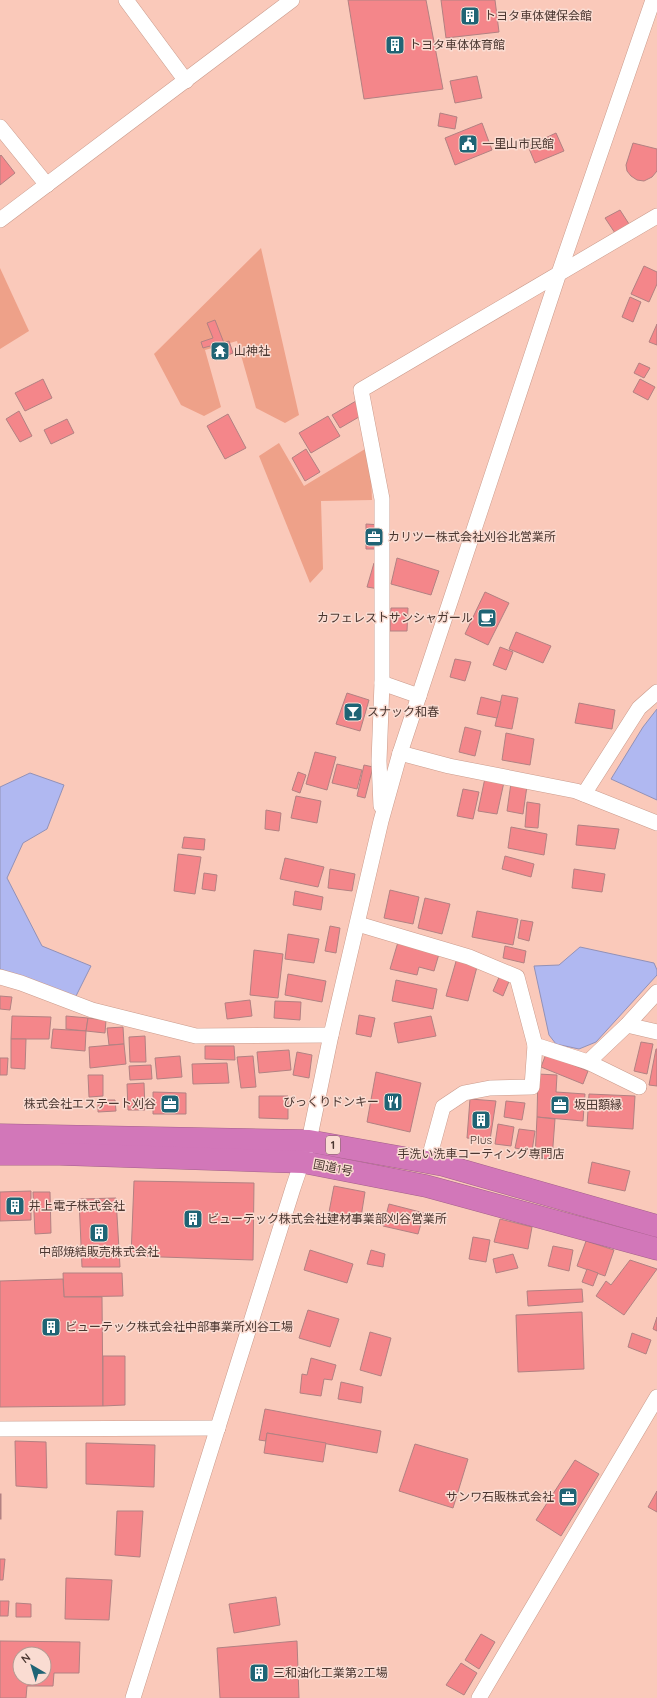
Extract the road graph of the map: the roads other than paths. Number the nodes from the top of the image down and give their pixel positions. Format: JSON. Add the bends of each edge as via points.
{"nodes":[{"id":1,"x":126,"y":0,"type":"edge"},
{"id":2,"x":292,"y":0,"type":"edge"},
{"id":3,"x":654,"y":0,"type":"edge"},
{"id":4,"x":186,"y":81,"type":"junction"},
{"id":5,"x":0,"y":127,"type":"edge"},
{"id":6,"x":46,"y":185,"type":"junction"},
{"id":7,"x":657,"y":216,"type":"edge"},
{"id":8,"x":0,"y":220,"type":"edge"},
{"id":9,"x":558,"y":276,"type":"junction"},
{"id":10,"x":382,"y":682,"type":"junction"},
{"id":11,"x":657,"y":692,"type":"edge"},
{"id":12,"x":419,"y":696,"type":"junction"},
{"id":13,"x":400,"y":753,"type":"junction"},
{"id":14,"x":584,"y":794,"type":"junction"},
{"id":15,"x":382,"y":821,"type":"junction"},
{"id":16,"x":657,"y":823,"type":"edge"},
{"id":17,"x":358,"y":924,"type":"junction"},
{"id":18,"x":0,"y":977,"type":"edge"},
{"id":19,"x":657,"y":992,"type":"edge"},
{"id":20,"x":627,"y":1025,"type":"junction"},
{"id":21,"x":657,"y":1032,"type":"edge"},
{"id":22,"x":331,"y":1035,"type":"junction"},
{"id":23,"x":534,"y":1044,"type":"junction"},
{"id":24,"x":588,"y":1062,"type":"junction"},
{"id":25,"x":639,"y":1086,"type":"dead end"},
{"id":26,"x":0,"y":1135,"type":"edge"},
{"id":27,"x":309,"y":1141,"type":"junction"},
{"id":28,"x":0,"y":1154,"type":"edge"},
{"id":29,"x":303,"y":1162,"type":"junction"},
{"id":30,"x":428,"y":1162,"type":"junction"},
{"id":31,"x":657,"y":1226,"type":"edge"},
{"id":32,"x":657,"y":1249,"type":"edge"},
{"id":33,"x":657,"y":1397,"type":"edge"},
{"id":34,"x":218,"y":1428,"type":"junction"},
{"id":35,"x":0,"y":1429,"type":"edge"},
{"id":36,"x":133,"y":1698,"type":"edge"},
{"id":37,"x":479,"y":1698,"type":"edge"}],
"edges":[{"from":1,"to":4,"type":"street"},
{"from":2,"to":4,"type":"street"},
{"from":3,"to":9,"type":"street"},
{"from":4,"to":6,"type":"street"},
{"from":5,"to":6,"type":"street"},
{"from":6,"to":8,"type":"street"},
{"from":7,"to":9,"type":"street"},
{"from":9,"to":10,"type":"street","via":[[361,390],[382,499]]},
{"from":9,"to":12,"type":"street"},
{"from":10,"to":12,"type":"street"},
{"from":10,"to":15,"type":"street","via":[[379,761]]},
{"from":11,"to":14,"type":"street","via":[[639,708]]},
{"from":12,"to":13,"type":"street"},
{"from":13,"to":14,"type":"street","via":[[449,766]]},
{"from":13,"to":15,"type":"street"},
{"from":14,"to":16,"type":"street"},
{"from":15,"to":17,"type":"street"},
{"from":17,"to":22,"type":"street"},
{"from":17,"to":23,"type":"street","via":[[468,957],[517,977]]},
{"from":18,"to":22,"type":"street","via":[[92,1010],[196,1036]]},
{"from":19,"to":20,"type":"street"},
{"from":20,"to":21,"type":"street"},
{"from":20,"to":24,"type":"street"},
{"from":22,"to":27,"type":"street"},
{"from":23,"to":24,"type":"street"},
{"from":23,"to":30,"type":"street","via":[[532,1087],[490,1088],[464,1093],[443,1107]]},
{"from":24,"to":25,"type":"street"},
{"from":26,"to":27,"type":"highway","name":"国道1号","number":"1"},
{"from":27,"to":29,"type":"street"},
{"from":27,"to":30,"type":"highway","name":"国道1号","number":"1"},
{"from":28,"to":29,"type":"highway","name":"国道1号","number":"1"},
{"from":29,"to":32,"type":"highway","name":"国道1号","number":"1","via":[[426,1186]]},
{"from":29,"to":34,"type":"street"},
{"from":30,"to":31,"type":"highway","name":"国道1号","number":"1","via":[[443,1164]]},
{"from":33,"to":37,"type":"street"},
{"from":34,"to":35,"type":"street"},
{"from":34,"to":36,"type":"street"}]}
